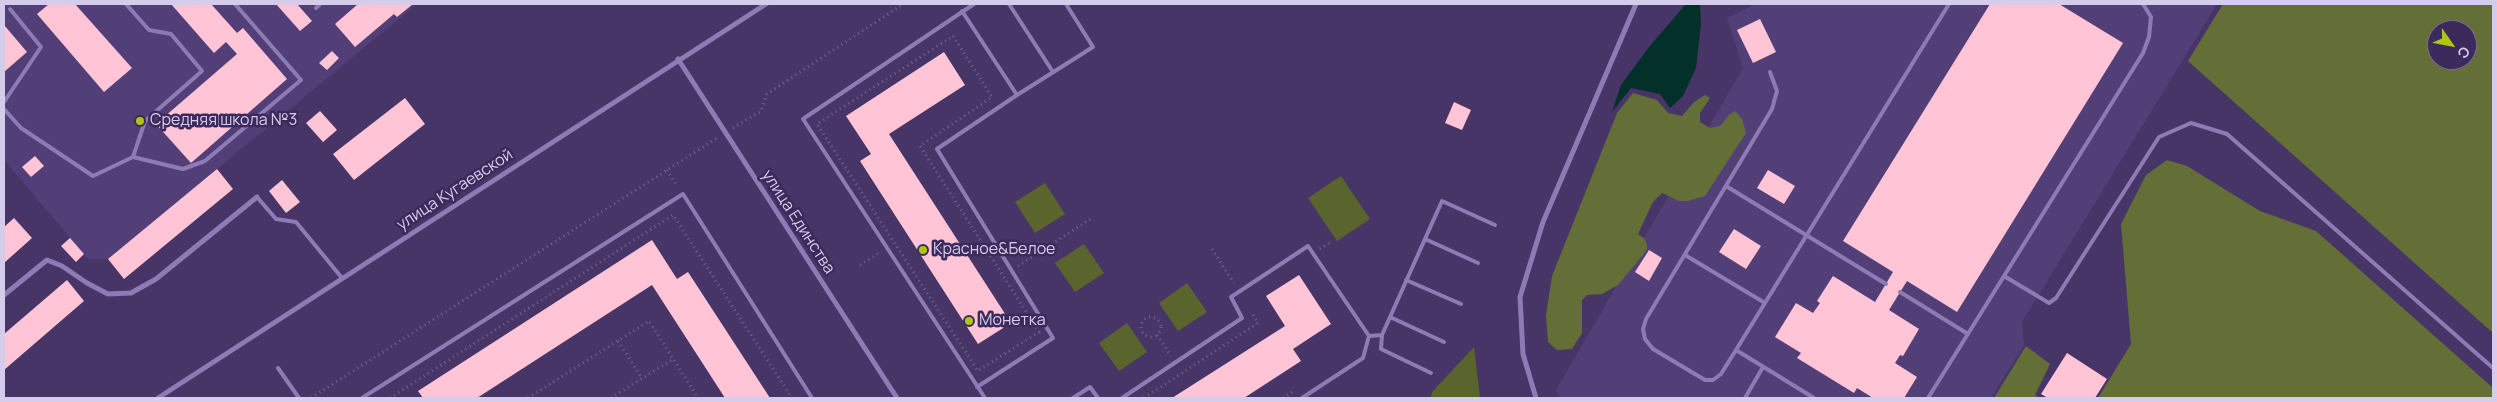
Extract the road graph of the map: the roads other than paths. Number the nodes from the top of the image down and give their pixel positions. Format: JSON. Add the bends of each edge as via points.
{"nodes":[{"id":1,"x":126,"y":4,"type":"edge"},
{"id":2,"x":235,"y":4,"type":"edge"},
{"id":3,"x":320,"y":4,"type":"edge"},
{"id":4,"x":766,"y":4,"type":"edge"},
{"id":5,"x":974,"y":4,"type":"edge"},
{"id":6,"x":1009,"y":4,"type":"edge"},
{"id":7,"x":1066,"y":4,"type":"edge"},
{"id":8,"x":1636,"y":4,"type":"edge"},
{"id":9,"x":1949,"y":4,"type":"edge"},
{"id":10,"x":2143,"y":4,"type":"edge"},
{"id":11,"x":316,"y":8,"type":"dead end"},
{"id":12,"x":10,"y":9,"type":"dead end"},
{"id":13,"x":962,"y":12,"type":"junction"},
{"id":14,"x":678,"y":59,"type":"junction"},
{"id":15,"x":1053,"y":72,"type":"junction"},
{"id":16,"x":1770,"y":72,"type":"dead end"},
{"id":17,"x":1017,"y":95,"type":"junction"},
{"id":18,"x":4,"y":102,"type":"edge"},
{"id":19,"x":4,"y":110,"type":"edge"},
{"id":20,"x":133,"y":157,"type":"junction"},
{"id":21,"x":1726,"y":186,"type":"junction"},
{"id":22,"x":257,"y":197,"type":"joint"},
{"id":23,"x":1495,"y":225,"type":"dead end"},
{"id":24,"x":1807,"y":235,"type":"junction"},
{"id":25,"x":1425,"y":239,"type":"junction"},
{"id":26,"x":1685,"y":255,"type":"junction"},
{"id":27,"x":1478,"y":264,"type":"dead end"},
{"id":28,"x":2004,"y":276,"type":"junction"},
{"id":29,"x":342,"y":278,"type":"junction"},
{"id":30,"x":1406,"y":280,"type":"junction"},
{"id":31,"x":1886,"y":284,"type":"dead end"},
{"id":32,"x":1900,"y":292,"type":"dead end"},
{"id":33,"x":4,"y":295,"type":"edge"},
{"id":34,"x":1765,"y":303,"type":"junction"},
{"id":35,"x":1460,"y":304,"type":"dead end"},
{"id":36,"x":1390,"y":317,"type":"junction"},
{"id":37,"x":1968,"y":334,"type":"junction"},
{"id":38,"x":1382,"y":335,"type":"junction"},
{"id":39,"x":1369,"y":336,"type":"junction"},
{"id":40,"x":1444,"y":342,"type":"dead end"},
{"id":41,"x":1736,"y":350,"type":"junction"},
{"id":42,"x":1763,"y":367,"type":"junction"},
{"id":43,"x":278,"y":368,"type":"dead end"},
{"id":44,"x":2493,"y":368,"type":"edge"},
{"id":45,"x":1431,"y":373,"type":"dead end"},
{"id":46,"x":977,"y":387,"type":"junction"},
{"id":47,"x":158,"y":398,"type":"edge"},
{"id":48,"x":299,"y":398,"type":"edge"},
{"id":49,"x":363,"y":398,"type":"edge"},
{"id":50,"x":812,"y":398,"type":"edge"},
{"id":51,"x":897,"y":398,"type":"edge"},
{"id":52,"x":985,"y":398,"type":"edge"},
{"id":53,"x":1073,"y":398,"type":"edge"},
{"id":54,"x":1098,"y":398,"type":"edge"},
{"id":55,"x":1122,"y":398,"type":"edge"},
{"id":56,"x":1302,"y":398,"type":"edge"},
{"id":57,"x":1536,"y":398,"type":"edge"},
{"id":58,"x":1745,"y":398,"type":"edge"},
{"id":59,"x":1814,"y":398,"type":"edge"},
{"id":60,"x":1928,"y":398,"type":"edge"}],
"edges":[{"from":1,"to":20,"type":"lane","via":[[149,30],[171,34],[202,71],[146,121]]},
{"from":2,"to":20,"type":"lane","via":[[301,80],[204,161],[183,169]]},
{"from":3,"to":11,"type":"lane"},
{"from":4,"to":14,"type":"street","name":"улица Кугаевской"},
{"from":5,"to":13,"type":"lane"},
{"from":6,"to":15,"type":"lane"},
{"from":7,"to":15,"type":"lane","via":[[1093,47]]},
{"from":8,"to":57,"type":"street","via":[[1543,222],[1520,297],[1523,354]]},
{"from":9,"to":24,"type":"lane"},
{"from":10,"to":28,"type":"lane","via":[[2150,17],[2149,37],[2143,53]]},
{"from":12,"to":18,"type":"lane","via":[[42,47]]},
{"from":13,"to":17,"type":"lane"},
{"from":13,"to":46,"type":"lane","via":[[803,119]]},
{"from":14,"to":29,"type":"street","name":"улица Кугаевской"},
{"from":14,"to":51,"type":"street","name":"улица Единства"},
{"from":15,"to":17,"type":"lane"},
{"from":16,"to":21,"type":"lane","via":[[1777,90],[1772,109]]},
{"from":17,"to":46,"type":"lane","via":[[937,150],[1053,338]]},
{"from":19,"to":20,"type":"lane","via":[[21,128],[93,176]]},
{"from":21,"to":24,"type":"lane"},
{"from":21,"to":26,"type":"lane"},
{"from":22,"to":29,"type":"lane","via":[[276,220],[296,222]]},
{"from":22,"to":33,"type":"street","via":[[156,279],[131,293],[108,294],[48,260]]},
{"from":23,"to":25,"type":"lane","via":[[1442,201]]},
{"from":24,"to":31,"type":"lane"},
{"from":24,"to":34,"type":"lane"},
{"from":25,"to":27,"type":"lane"},
{"from":25,"to":30,"type":"lane"},
{"from":26,"to":34,"type":"lane"},
{"from":26,"to":41,"type":"lane","via":[[1646,319],[1645,339],[1653,349],[1705,380],[1713,380],[1721,374]]},
{"from":28,"to":37,"type":"lane"},
{"from":28,"to":44,"type":"lane","via":[[2049,303],[2056,298],[2160,138],[2191,123],[2227,134]]},
{"from":29,"to":47,"type":"street","name":"улица Кугаевской"},
{"from":30,"to":35,"type":"lane"},
{"from":30,"to":36,"type":"lane"},
{"from":32,"to":37,"type":"lane"},
{"from":34,"to":41,"type":"lane"},
{"from":36,"to":38,"type":"lane"},
{"from":36,"to":40,"type":"lane"},
{"from":37,"to":60,"type":"lane"},
{"from":38,"to":39,"type":"lane"},
{"from":38,"to":45,"type":"lane","via":[[1380,350]]},
{"from":39,"to":55,"type":"lane","via":[[1308,246],[1231,297],[1242,318]]},
{"from":39,"to":56,"type":"lane","via":[[1362,358]]},
{"from":41,"to":42,"type":"lane"},
{"from":42,"to":58,"type":"lane"},
{"from":42,"to":59,"type":"lane"},
{"from":43,"to":48,"type":"lane"},
{"from":46,"to":52,"type":"lane"},
{"from":49,"to":50,"type":"lane","via":[[683,194]]},
{"from":53,"to":54,"type":"lane","via":[[1090,388]]}]}
